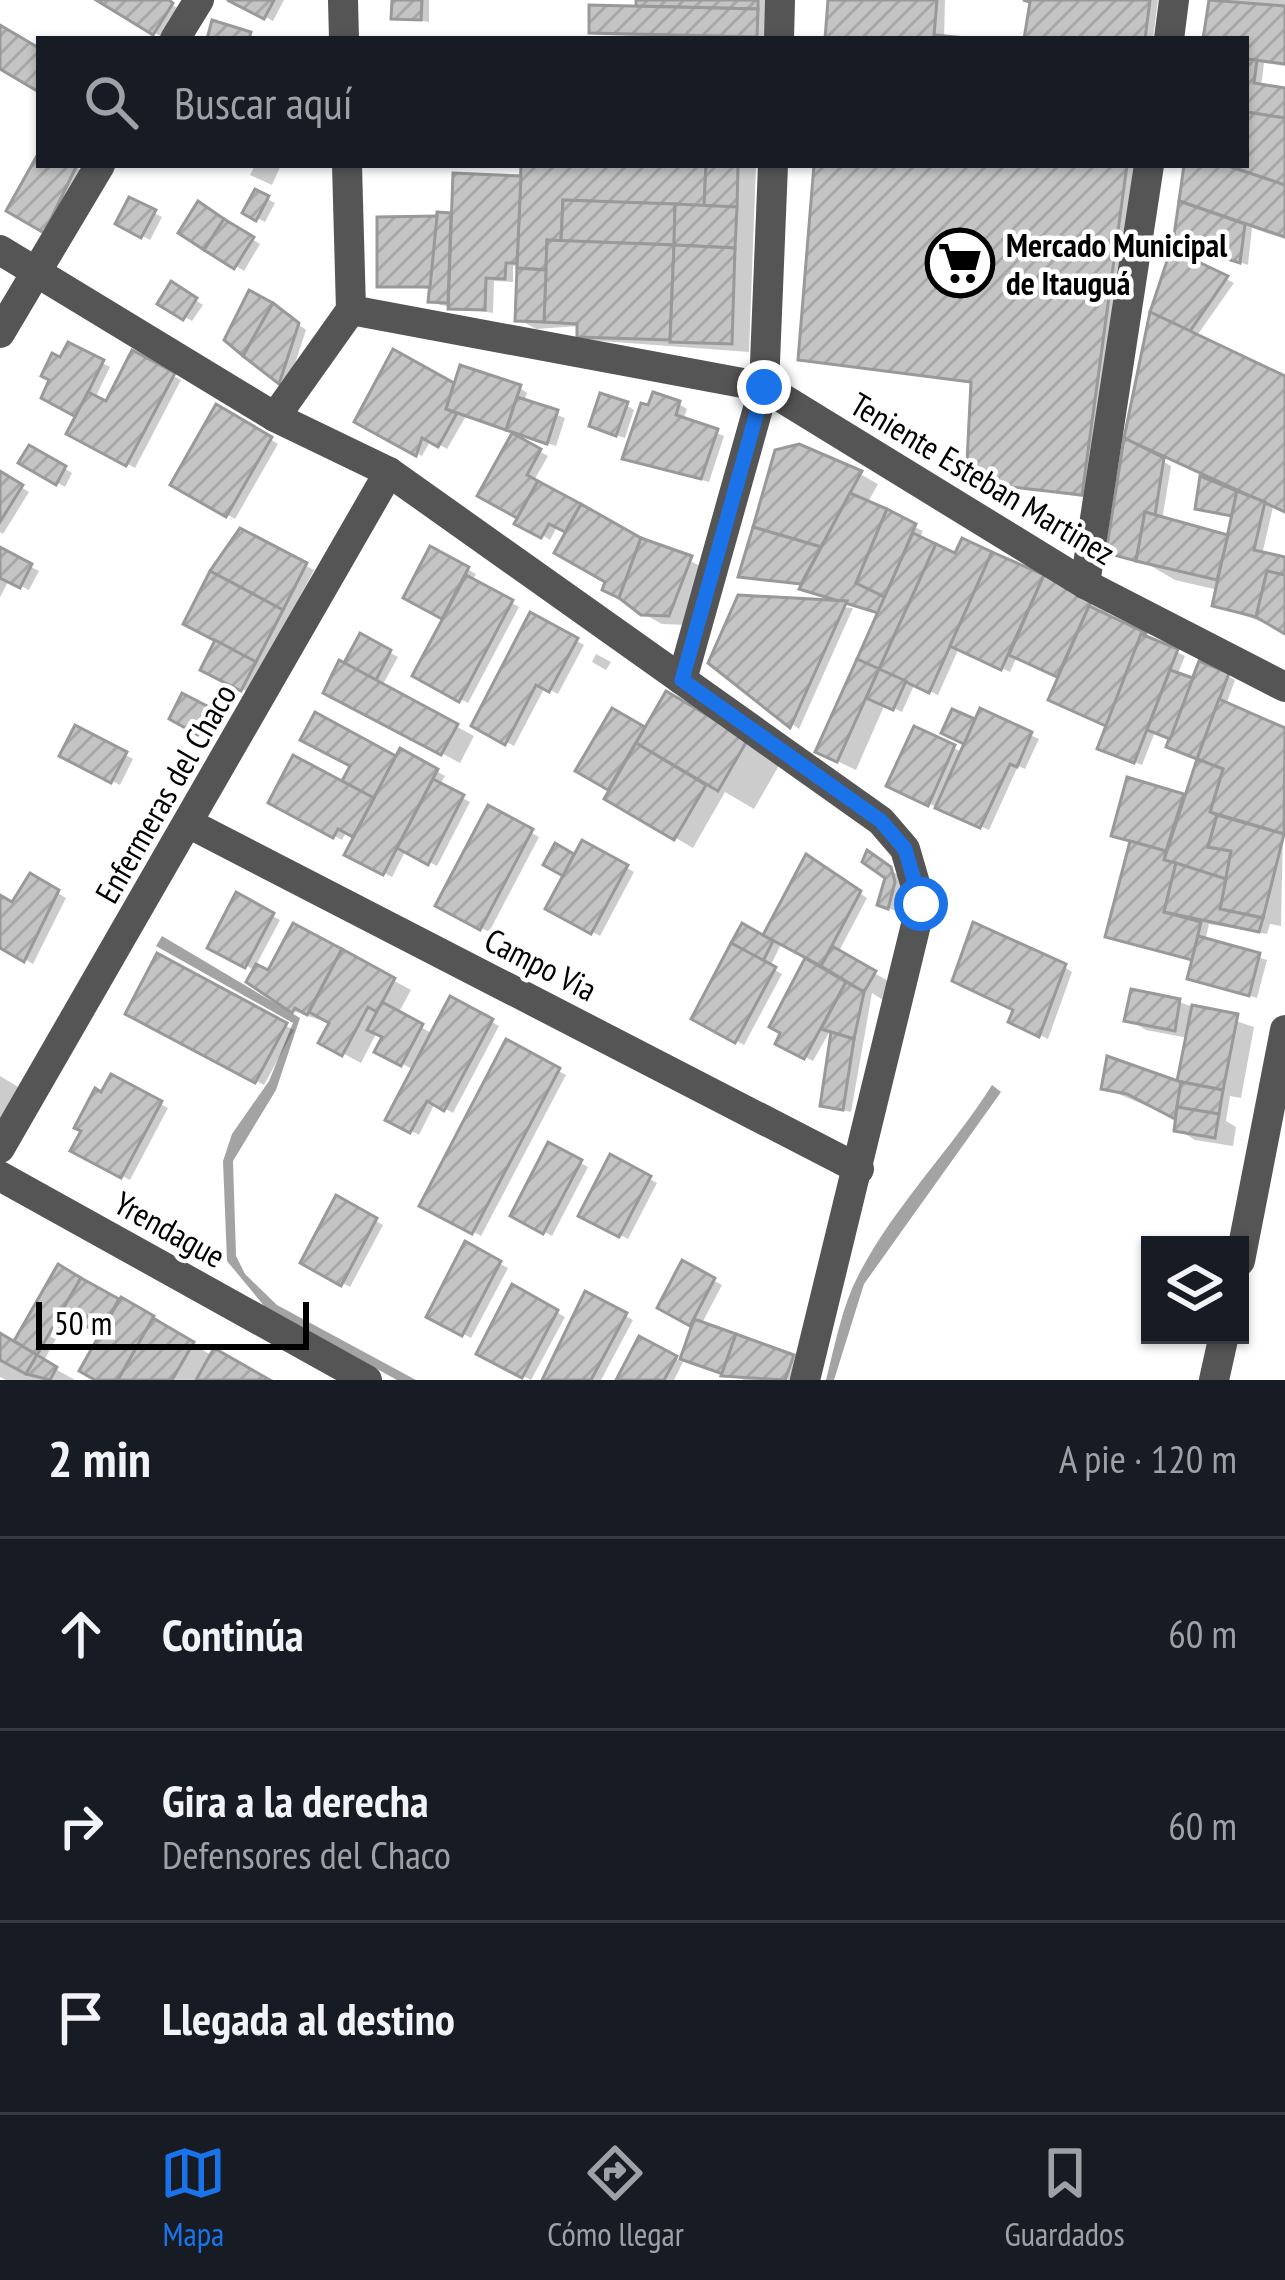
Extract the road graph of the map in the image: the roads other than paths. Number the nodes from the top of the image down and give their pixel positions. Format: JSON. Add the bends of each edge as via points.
{"nodes":[{"id":1,"x":199,"y":0,"type":"edge"},
{"id":2,"x":343,"y":0,"type":"edge"},
{"id":3,"x":780,"y":0,"type":"edge"},
{"id":4,"x":1174,"y":0,"type":"edge"},
{"id":5,"x":178,"y":36,"type":"edge"},
{"id":6,"x":344,"y":36,"type":"edge"},
{"id":7,"x":779,"y":36,"type":"edge"},
{"id":8,"x":1168,"y":36,"type":"edge"},
{"id":9,"x":98,"y":168,"type":"edge"},
{"id":10,"x":347,"y":168,"type":"edge"},
{"id":11,"x":773,"y":168,"type":"edge"},
{"id":12,"x":1149,"y":168,"type":"edge"},
{"id":13,"x":0,"y":250,"type":"edge"},
{"id":14,"x":35,"y":273,"type":"junction"},
{"id":15,"x":351,"y":310,"type":"junction"},
{"id":16,"x":0,"y":333,"type":"edge"},
{"id":17,"x":764,"y":387,"type":"junction"},
{"id":18,"x":275,"y":417,"type":"junction"},
{"id":19,"x":389,"y":472,"type":"junction"},
{"id":20,"x":1085,"y":584,"type":"junction"},
{"id":21,"x":682,"y":680,"type":"junction"},
{"id":22,"x":1285,"y":687,"type":"edge"},
{"id":23,"x":190,"y":824,"type":"junction"},
{"id":24,"x":1284,"y":1040,"type":"edge"},
{"id":25,"x":0,"y":1148,"type":"edge"},
{"id":26,"x":859,"y":1168,"type":"junction"},
{"id":27,"x":0,"y":1176,"type":"edge"},
{"id":28,"x":1245,"y":1236,"type":"edge"},
{"id":29,"x":1222,"y":1344,"type":"edge"},
{"id":30,"x":368,"y":1380,"type":"edge"},
{"id":31,"x":805,"y":1380,"type":"edge"},
{"id":32,"x":1214,"y":1380,"type":"edge"}],
"edges":[{"from":1,"to":5,"type":"street"},
{"from":2,"to":6,"type":"street"},
{"from":3,"to":7,"type":"street"},
{"from":4,"to":8,"type":"street"},
{"from":9,"to":14,"type":"street"},
{"from":10,"to":15,"type":"street"},
{"from":11,"to":17,"type":"street"},
{"from":12,"to":20,"type":"street"},
{"from":13,"to":14,"type":"street"},
{"from":14,"to":16,"type":"street"},
{"from":14,"to":18,"type":"street"},
{"from":15,"to":17,"type":"street","name":"Teniente Esteban Martinez"},
{"from":15,"to":18,"type":"street"},
{"from":17,"to":20,"type":"street","name":"Teniente Esteban Martinez"},
{"from":17,"to":21,"type":"street"},
{"from":18,"to":19,"type":"street"},
{"from":19,"to":21,"type":"street"},
{"from":19,"to":23,"type":"street","name":"Enfermeras del Chaco"},
{"from":20,"to":22,"type":"street","name":"Teniente Esteban Martinez"},
{"from":21,"to":26,"type":"street","via":[[881,821],[919,882],[921,904]]},
{"from":23,"to":25,"type":"street","name":"Enfermeras del Chaco"},
{"from":23,"to":26,"type":"street","name":"Campo Via"},
{"from":24,"to":28,"type":"street"},
{"from":26,"to":31,"type":"street"},
{"from":27,"to":30,"type":"street","name":"Yrendague"},
{"from":29,"to":32,"type":"street"}]}
